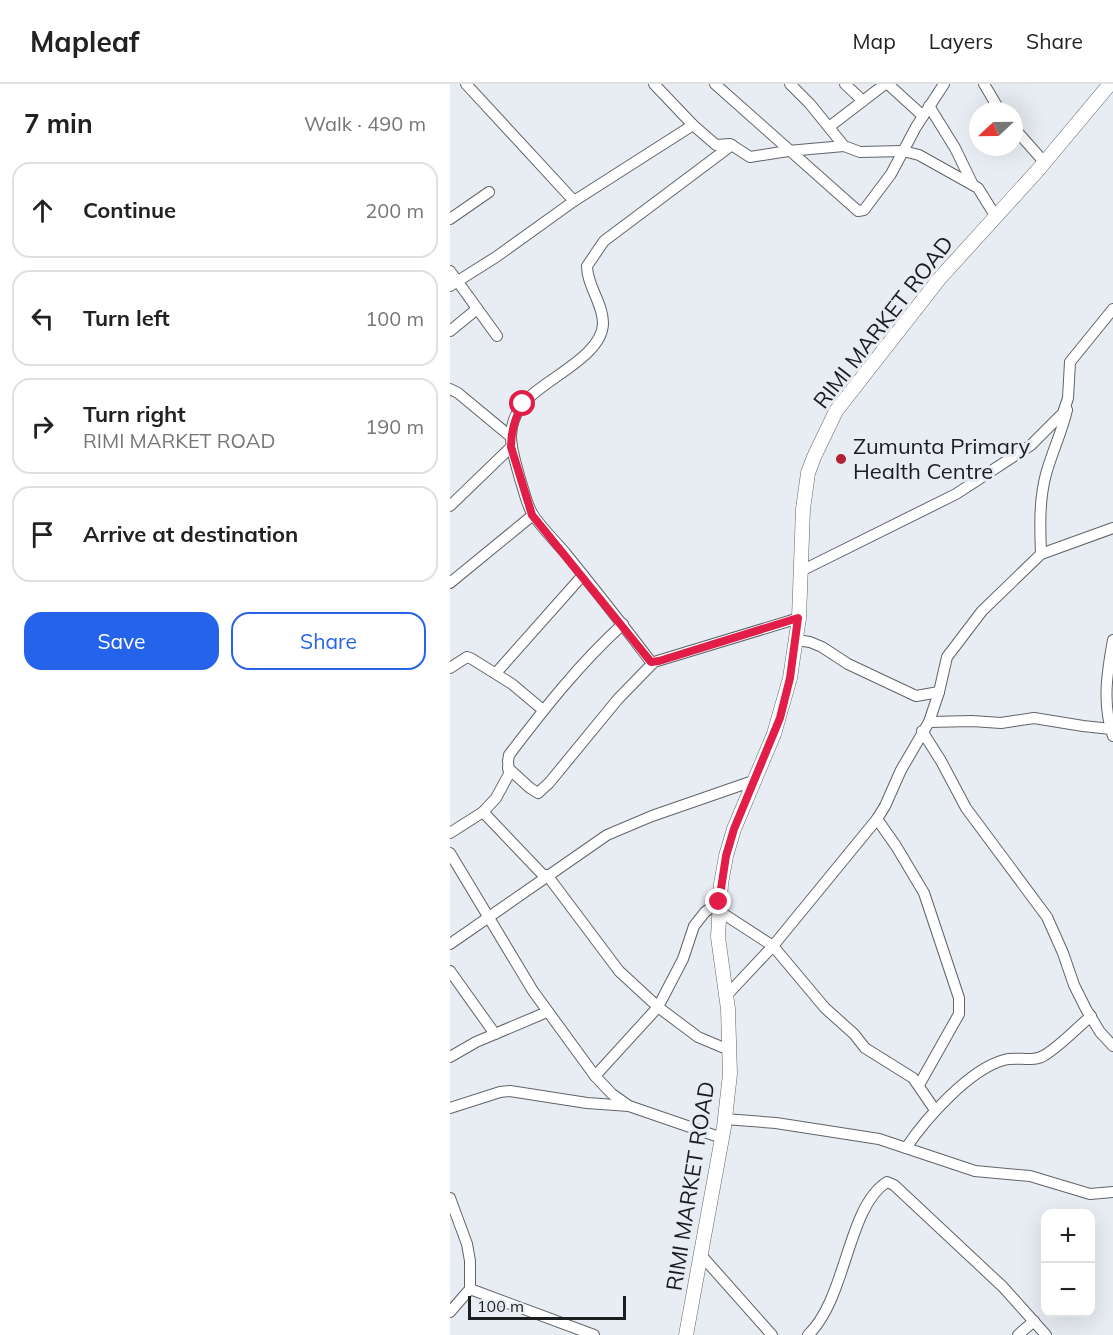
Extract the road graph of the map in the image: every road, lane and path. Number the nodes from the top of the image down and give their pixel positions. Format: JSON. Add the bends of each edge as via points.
{"nodes":[{"id":1,"x":466,"y":84,"type":"edge"},
{"id":2,"x":654,"y":84,"type":"edge"},
{"id":3,"x":715,"y":84,"type":"edge"},
{"id":4,"x":790,"y":84,"type":"edge"},
{"id":5,"x":845,"y":84,"type":"edge"},
{"id":6,"x":886,"y":84,"type":"edge"},
{"id":7,"x":944,"y":84,"type":"edge"},
{"id":8,"x":984,"y":84,"type":"edge"},
{"id":9,"x":1104,"y":86,"type":"edge"},
{"id":10,"x":863,"y":101,"type":"junction"},
{"id":11,"x":995,"y":102,"type":"edge"},
{"id":12,"x":929,"y":106,"type":"junction"},
{"id":13,"x":923,"y":116,"type":"junction"},
{"id":14,"x":693,"y":124,"type":"junction"},
{"id":15,"x":829,"y":127,"type":"junction"},
{"id":16,"x":1023,"y":138,"type":"edge"},
{"id":17,"x":732,"y":145,"type":"junction"},
{"id":18,"x":844,"y":146,"type":"junction"},
{"id":19,"x":788,"y":151,"type":"junction"},
{"id":20,"x":903,"y":151,"type":"junction"},
{"id":21,"x":1044,"y":163,"type":"junction"},
{"id":22,"x":973,"y":185,"type":"junction"},
{"id":23,"x":489,"y":192,"type":"dead end"},
{"id":24,"x":574,"y":201,"type":"junction"},
{"id":25,"x":996,"y":217,"type":"junction"},
{"id":26,"x":450,"y":219,"type":"edge"},
{"id":27,"x":450,"y":271,"type":"edge"},
{"id":28,"x":454,"y":283,"type":"edge"},
{"id":29,"x":477,"y":309,"type":"junction"},
{"id":30,"x":1113,"y":309,"type":"edge"},
{"id":31,"x":450,"y":331,"type":"edge"},
{"id":32,"x":497,"y":336,"type":"dead end"},
{"id":33,"x":450,"y":389,"type":"edge"},
{"id":34,"x":1068,"y":398,"type":"junction"},
{"id":35,"x":511,"y":442,"type":"junction"},
{"id":36,"x":450,"y":506,"type":"edge"},
{"id":37,"x":532,"y":515,"type":"junction"},
{"id":38,"x":1113,"y":528,"type":"edge"},
{"id":39,"x":1041,"y":554,"type":"junction"},
{"id":40,"x":801,"y":571,"type":"junction"},
{"id":41,"x":583,"y":575,"type":"junction"},
{"id":42,"x":450,"y":583,"type":"edge"},
{"id":43,"x":798,"y":618,"type":"junction"},
{"id":44,"x":623,"y":624,"type":"junction"},
{"id":45,"x":796,"y":640,"type":"junction"},
{"id":46,"x":1113,"y":640,"type":"edge"},
{"id":47,"x":654,"y":662,"type":"junction"},
{"id":48,"x":450,"y":668,"type":"edge"},
{"id":49,"x":496,"y":673,"type":"junction"},
{"id":50,"x":939,"y":692,"type":"junction"},
{"id":51,"x":543,"y":710,"type":"junction"},
{"id":52,"x":925,"y":726,"type":"junction"},
{"id":53,"x":1112,"y":734,"type":"edge"},
{"id":54,"x":508,"y":768,"type":"junction"},
{"id":55,"x":753,"y":781,"type":"junction"},
{"id":56,"x":483,"y":812,"type":"junction"},
{"id":57,"x":877,"y":819,"type":"junction"},
{"id":58,"x":450,"y":833,"type":"edge"},
{"id":59,"x":450,"y":853,"type":"edge"},
{"id":60,"x":546,"y":876,"type":"junction"},
{"id":61,"x":719,"y":907,"type":"junction"},
{"id":62,"x":487,"y":917,"type":"junction"},
{"id":63,"x":450,"y":944,"type":"edge"},
{"id":64,"x":773,"y":946,"type":"junction"},
{"id":65,"x":450,"y":971,"type":"edge"},
{"id":66,"x":726,"y":996,"type":"junction"},
{"id":67,"x":658,"y":1007,"type":"junction"},
{"id":68,"x":548,"y":1012,"type":"junction"},
{"id":69,"x":1091,"y":1016,"type":"junction"},
{"id":70,"x":495,"y":1034,"type":"junction"},
{"id":71,"x":1113,"y":1046,"type":"edge"},
{"id":72,"x":729,"y":1050,"type":"junction"},
{"id":73,"x":450,"y":1057,"type":"edge"},
{"id":74,"x":595,"y":1076,"type":"junction"},
{"id":75,"x":919,"y":1085,"type":"junction"},
{"id":76,"x":629,"y":1106,"type":"junction"},
{"id":77,"x":450,"y":1108,"type":"edge"},
{"id":78,"x":935,"y":1110,"type":"junction"},
{"id":79,"x":725,"y":1119,"type":"junction"},
{"id":80,"x":722,"y":1138,"type":"junction"},
{"id":81,"x":906,"y":1148,"type":"junction"},
{"id":82,"x":1113,"y":1192,"type":"edge"},
{"id":83,"x":450,"y":1198,"type":"edge"},
{"id":84,"x":453,"y":1213,"type":"edge"},
{"id":85,"x":701,"y":1255,"type":"junction"},
{"id":86,"x":470,"y":1289,"type":"junction"},
{"id":87,"x":450,"y":1312,"type":"edge"},
{"id":88,"x":1034,"y":1321,"type":"junction"},
{"id":89,"x":594,"y":1335,"type":"edge"},
{"id":90,"x":686,"y":1335,"type":"edge"},
{"id":91,"x":772,"y":1335,"type":"edge"},
{"id":92,"x":808,"y":1335,"type":"edge"},
{"id":93,"x":1018,"y":1335,"type":"edge"},
{"id":94,"x":1046,"y":1335,"type":"edge"}],
"edges":[{"from":1,"to":24,"type":"street"},
{"from":2,"to":14,"type":"street"},
{"from":3,"to":19,"type":"street"},
{"from":4,"to":15,"type":"street"},
{"from":5,"to":10,"type":"street"},
{"from":6,"to":10,"type":"street"},
{"from":6,"to":13,"type":"street"},
{"from":7,"to":12,"type":"street"},
{"from":8,"to":11,"type":"street"},
{"from":9,"to":21,"type":"street","name":"RIMI MARKET ROAD"},
{"from":10,"to":15,"type":"street"},
{"from":12,"to":13,"type":"street"},
{"from":12,"to":22,"type":"street"},
{"from":13,"to":20,"type":"street"},
{"from":14,"to":17,"type":"street","via":[[716,145]]},
{"from":14,"to":24,"type":"street"},
{"from":15,"to":18,"type":"street"},
{"from":16,"to":21,"type":"street"},
{"from":17,"to":19,"type":"street","via":[[750,157]]},
{"from":17,"to":35,"type":"street","via":[[604,241],[587,266],[603,321],[599,339],[578,361],[523,404]]},
{"from":18,"to":19,"type":"street"},
{"from":18,"to":20,"type":"street","via":[[860,152]]},
{"from":19,"to":20,"type":"street","via":[[858,212],[864,210],[891,174]]},
{"from":20,"to":22,"type":"street","via":[[919,155]]},
{"from":21,"to":25,"type":"street","name":"RIMI MARKET ROAD"},
{"from":22,"to":25,"type":"street"},
{"from":23,"to":26,"type":"street"},
{"from":24,"to":28,"type":"street"},
{"from":25,"to":40,"type":"street","name":"RIMI MARKET ROAD","via":[[940,278],[826,428],[805,490]]},
{"from":27,"to":28,"type":"street"},
{"from":28,"to":29,"type":"street"},
{"from":29,"to":31,"type":"street"},
{"from":29,"to":32,"type":"street"},
{"from":30,"to":34,"type":"street","via":[[1070,362]]},
{"from":33,"to":35,"type":"street"},
{"from":34,"to":39,"type":"street","via":[[1063,428],[1046,474],[1040,516]]},
{"from":34,"to":40,"type":"street","via":[[1057,421],[998,468],[956,494]]},
{"from":35,"to":36,"type":"street"},
{"from":35,"to":37,"type":"street"},
{"from":37,"to":41,"type":"street"},
{"from":37,"to":42,"type":"street"},
{"from":38,"to":39,"type":"street"},
{"from":39,"to":50,"type":"street","via":[[982,611],[947,657]]},
{"from":40,"to":43,"type":"street","name":"RIMI MARKET ROAD"},
{"from":41,"to":44,"type":"street"},
{"from":41,"to":49,"type":"street"},
{"from":43,"to":45,"type":"street","name":"RIMI MARKET ROAD"},
{"from":43,"to":47,"type":"street"},
{"from":44,"to":47,"type":"street"},
{"from":44,"to":51,"type":"street"},
{"from":45,"to":50,"type":"street","via":[[822,647],[848,664],[916,696]]},
{"from":45,"to":55,"type":"street","name":"RIMI MARKET ROAD","via":[[780,718]]},
{"from":46,"to":53,"type":"street","via":[[1106,688]]},
{"from":47,"to":54,"type":"street","via":[[538,793]]},
{"from":48,"to":49,"type":"street","via":[[467,657]]},
{"from":49,"to":51,"type":"street"},
{"from":50,"to":52,"type":"street"},
{"from":51,"to":54,"type":"street","via":[[509,755]]},
{"from":52,"to":53,"type":"street","via":[[1034,718]]},
{"from":52,"to":57,"type":"street"},
{"from":52,"to":69,"type":"street","via":[[966,808],[1047,917]]},
{"from":54,"to":56,"type":"street","via":[[504,784]]},
{"from":55,"to":60,"type":"street","via":[[607,835]]},
{"from":55,"to":61,"type":"street","name":"RIMI MARKET ROAD","via":[[726,856]]},
{"from":56,"to":58,"type":"street"},
{"from":56,"to":60,"type":"street"},
{"from":57,"to":64,"type":"street"},
{"from":57,"to":75,"type":"street","via":[[924,893],[959,998],[958,1014]]},
{"from":59,"to":62,"type":"street"},
{"from":60,"to":62,"type":"street"},
{"from":60,"to":67,"type":"street","via":[[619,971]]},
{"from":61,"to":64,"type":"street"},
{"from":61,"to":66,"type":"street","name":"RIMI MARKET ROAD","via":[[720,961]]},
{"from":61,"to":67,"type":"street","via":[[705,912],[694,926],[683,959]]},
{"from":62,"to":63,"type":"street"},
{"from":62,"to":68,"type":"street"},
{"from":64,"to":66,"type":"street"},
{"from":64,"to":75,"type":"street","via":[[865,1048],[901,1069]]},
{"from":65,"to":70,"type":"street"},
{"from":66,"to":72,"type":"street","name":"RIMI MARKET ROAD"},
{"from":67,"to":72,"type":"street","via":[[698,1036]]},
{"from":67,"to":74,"type":"street"},
{"from":68,"to":70,"type":"street"},
{"from":68,"to":74,"type":"street"},
{"from":69,"to":71,"type":"street"},
{"from":69,"to":78,"type":"street","via":[[1044,1056],[1006,1059],[991,1065]]},
{"from":70,"to":73,"type":"street"},
{"from":72,"to":79,"type":"street","name":"RIMI MARKET ROAD"},
{"from":74,"to":76,"type":"street"},
{"from":75,"to":78,"type":"street"},
{"from":76,"to":77,"type":"street","via":[[510,1091]]},
{"from":76,"to":80,"type":"street"},
{"from":78,"to":81,"type":"street"},
{"from":79,"to":80,"type":"street","name":"RIMI MARKET ROAD"},
{"from":79,"to":81,"type":"street","via":[[879,1139]]},
{"from":80,"to":85,"type":"street","name":"RIMI MARKET ROAD"},
{"from":81,"to":82,"type":"street","via":[[975,1171],[1030,1176],[1090,1194]]},
{"from":83,"to":84,"type":"street"},
{"from":84,"to":86,"type":"street","via":[[468,1244]]},
{"from":85,"to":90,"type":"street","name":"RIMI MARKET ROAD"},
{"from":85,"to":91,"type":"street"},
{"from":86,"to":87,"type":"street"},
{"from":86,"to":89,"type":"street"},
{"from":88,"to":92,"type":"street","via":[[1004,1287],[887,1182],[864,1209],[829,1306]]},
{"from":88,"to":93,"type":"street"},
{"from":88,"to":94,"type":"street"}]}
